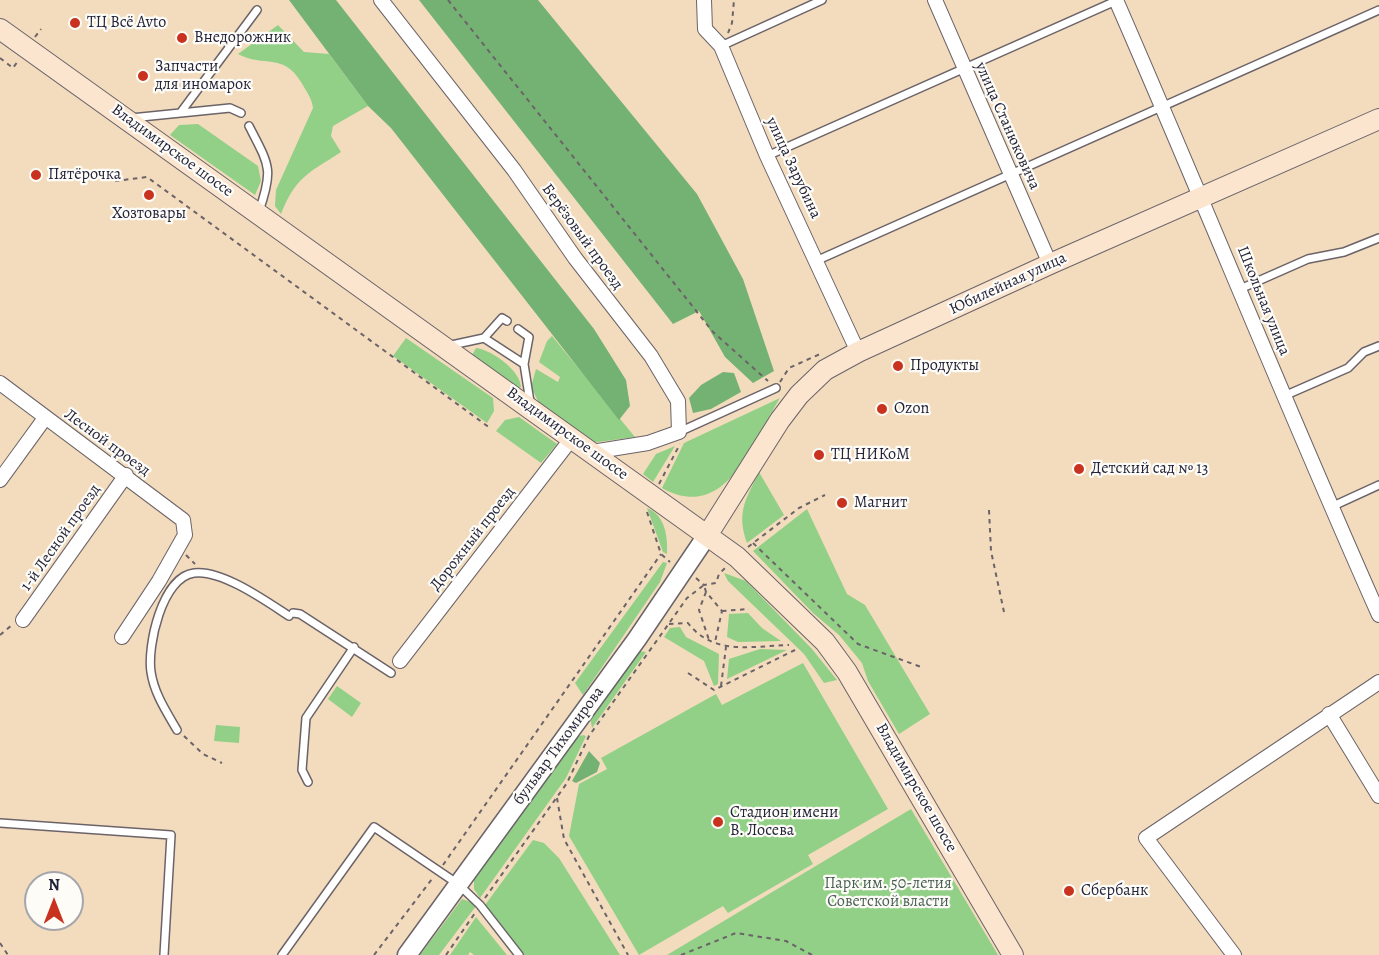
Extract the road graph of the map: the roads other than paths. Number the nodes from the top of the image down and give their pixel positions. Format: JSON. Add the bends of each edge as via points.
{"nodes":[{"id":1,"x":381,"y":0,"type":"edge"},
{"id":2,"x":704,"y":0,"type":"edge"},
{"id":3,"x":822,"y":0,"type":"edge"},
{"id":4,"x":935,"y":0,"type":"edge"},
{"id":5,"x":1117,"y":0,"type":"edge"},
{"id":6,"x":257,"y":10,"type":"dead end"},
{"id":7,"x":1379,"y":10,"type":"edge"},
{"id":8,"x":1,"y":31,"type":"edge"},
{"id":9,"x":722,"y":46,"type":"junction"},
{"id":10,"x":964,"y":68,"type":"junction"},
{"id":11,"x":1163,"y":107,"type":"junction"},
{"id":12,"x":181,"y":112,"type":"junction"},
{"id":13,"x":241,"y":113,"type":"dead end"},
{"id":14,"x":126,"y":118,"type":"junction"},
{"id":15,"x":1379,"y":119,"type":"edge"},
{"id":16,"x":249,"y":126,"type":"dead end"},
{"id":17,"x":767,"y":156,"type":"junction"},
{"id":18,"x":1011,"y":176,"type":"junction"},
{"id":19,"x":1202,"y":198,"type":"junction"},
{"id":20,"x":259,"y":213,"type":"junction"},
{"id":21,"x":1379,"y":238,"type":"edge"},
{"id":22,"x":818,"y":260,"type":"junction"},
{"id":23,"x":1050,"y":264,"type":"junction"},
{"id":24,"x":1240,"y":289,"type":"junction"},
{"id":25,"x":507,"y":321,"type":"dead end"},
{"id":26,"x":518,"y":329,"type":"dead end"},
{"id":27,"x":484,"y":338,"type":"junction"},
{"id":28,"x":445,"y":346,"type":"junction"},
{"id":29,"x":1379,"y":346,"type":"edge"},
{"id":30,"x":858,"y":352,"type":"junction"},
{"id":31,"x":524,"y":364,"type":"junction"},
{"id":32,"x":0,"y":383,"type":"edge"},
{"id":33,"x":776,"y":388,"type":"road end"},
{"id":34,"x":1284,"y":396,"type":"junction"},
{"id":35,"x":531,"y":408,"type":"junction"},
{"id":36,"x":45,"y":418,"type":"junction"},
{"id":37,"x":679,"y":432,"type":"junction"},
{"id":38,"x":572,"y":438,"type":"junction"},
{"id":39,"x":592,"y":452,"type":"junction"},
{"id":40,"x":126,"y":475,"type":"junction"},
{"id":41,"x":0,"y":480,"type":"edge"},
{"id":42,"x":1379,"y":485,"type":"edge"},
{"id":43,"x":1331,"y":507,"type":"junction"},
{"id":44,"x":708,"y":534,"type":"junction"},
{"id":45,"x":1379,"y":615,"type":"edge"},
{"id":46,"x":22,"y":620,"type":"road end"},
{"id":47,"x":122,"y":637,"type":"dead end"},
{"id":48,"x":354,"y":647,"type":"junction"},
{"id":49,"x":400,"y":661,"type":"dead end"},
{"id":50,"x":391,"y":673,"type":"dead end"},
{"id":51,"x":1379,"y":682,"type":"edge"},
{"id":52,"x":1329,"y":714,"type":"junction"},
{"id":53,"x":177,"y":730,"type":"road end"},
{"id":54,"x":308,"y":782,"type":"dead end"},
{"id":55,"x":1379,"y":796,"type":"edge"},
{"id":56,"x":0,"y":823,"type":"edge"},
{"id":57,"x":458,"y":884,"type":"junction"},
{"id":58,"x":164,"y":955,"type":"edge"},
{"id":59,"x":282,"y":955,"type":"edge"},
{"id":60,"x":407,"y":955,"type":"edge"},
{"id":61,"x":519,"y":955,"type":"edge"},
{"id":62,"x":1013,"y":955,"type":"edge"},
{"id":63,"x":1234,"y":955,"type":"edge"}],
"edges":[{"from":1,"to":37,"type":"street","name":"Берёзовый проезд","via":[[514,170],[575,258],[651,356],[678,401]]},
{"from":2,"to":9,"type":"street","name":"улица Зарубина","via":[[705,28]]},
{"from":3,"to":9,"type":"lane"},
{"from":4,"to":10,"type":"street","name":"улица Станюковича"},
{"from":5,"to":10,"type":"lane"},
{"from":5,"to":11,"type":"street","name":"Школьная улица"},
{"from":6,"to":12,"type":"lane"},
{"from":7,"to":11,"type":"lane"},
{"from":8,"to":14,"type":"main road","name":"Владимирское шоссе"},
{"from":9,"to":17,"type":"street","name":"улица Зарубина"},
{"from":10,"to":17,"type":"lane"},
{"from":10,"to":18,"type":"street","name":"улица Станюковича"},
{"from":11,"to":18,"type":"lane"},
{"from":11,"to":19,"type":"street","name":"Школьная улица"},
{"from":12,"to":13,"type":"lane","via":[[230,108]]},
{"from":12,"to":14,"type":"lane"},
{"from":14,"to":20,"type":"main road","name":"Владимирское шоссе"},
{"from":15,"to":19,"type":"main road","name":"Юбилейная улица"},
{"from":16,"to":20,"type":"lane","via":[[267,161],[270,181]]},
{"from":17,"to":22,"type":"street","name":"улица Зарубина"},
{"from":18,"to":22,"type":"lane"},
{"from":18,"to":23,"type":"street","name":"улица Станюковича"},
{"from":19,"to":23,"type":"main road","name":"Юбилейная улица"},
{"from":19,"to":24,"type":"street","name":"Школьная улица"},
{"from":20,"to":28,"type":"main road","name":"Владимирское шоссе"},
{"from":21,"to":24,"type":"lane","via":[[1344,252],[1308,259]]},
{"from":22,"to":30,"type":"street","name":"улица Зарубина"},
{"from":23,"to":30,"type":"main road","name":"Юбилейная улица"},
{"from":24,"to":34,"type":"street","name":"Школьная улица"},
{"from":25,"to":27,"type":"lane","via":[[502,318]]},
{"from":26,"to":31,"type":"lane","via":[[529,337]]},
{"from":27,"to":28,"type":"lane"},
{"from":27,"to":31,"type":"lane"},
{"from":28,"to":35,"type":"main road","name":"Владимирское шоссе"},
{"from":29,"to":34,"type":"lane","via":[[1364,352],[1348,368]]},
{"from":30,"to":44,"type":"main road","name":"Юбилейная улица","via":[[825,370],[799,395]]},
{"from":31,"to":35,"type":"lane"},
{"from":32,"to":36,"type":"street","name":"Лесной проезд"},
{"from":33,"to":37,"type":"lane"},
{"from":34,"to":43,"type":"street","name":"Школьная улица"},
{"from":35,"to":38,"type":"main road","name":"Владимирское шоссе"},
{"from":36,"to":40,"type":"street","name":"Лесной проезд"},
{"from":36,"to":41,"type":"street"},
{"from":37,"to":39,"type":"street","via":[[648,443]]},
{"from":38,"to":39,"type":"main road","name":"Владимирское шоссе"},
{"from":38,"to":49,"type":"street","name":"Дорожный проезд"},
{"from":39,"to":44,"type":"main road","name":"Владимирское шоссе"},
{"from":40,"to":46,"type":"street","name":"1-й Лесной проезд"},
{"from":40,"to":47,"type":"street","name":"Лесной проезд","via":[[183,520],[181,541]]},
{"from":42,"to":43,"type":"lane"},
{"from":43,"to":45,"type":"street","name":"Школьная улица"},
{"from":44,"to":57,"type":"street","name":"бульвар Тихомирова"},
{"from":44,"to":62,"type":"main road","name":"Владимирское шоссе","via":[[825,642],[847,672]]},
{"from":48,"to":50,"type":"lane"},
{"from":48,"to":53,"type":"lane","via":[[300,614],[291,615],[258,596],[204,573],[185,575],[163,603],[150,655],[160,701]]},
{"from":48,"to":54,"type":"lane","via":[[306,718],[302,770]]},
{"from":51,"to":52,"type":"street"},
{"from":52,"to":55,"type":"street"},
{"from":52,"to":63,"type":"street","via":[[1146,838]]},
{"from":56,"to":58,"type":"lane","via":[[171,835]]},
{"from":57,"to":59,"type":"lane","via":[[374,827]]},
{"from":57,"to":60,"type":"street","name":"бульвар Тихомирова"},
{"from":57,"to":61,"type":"lane","via":[[480,905]]}]}
